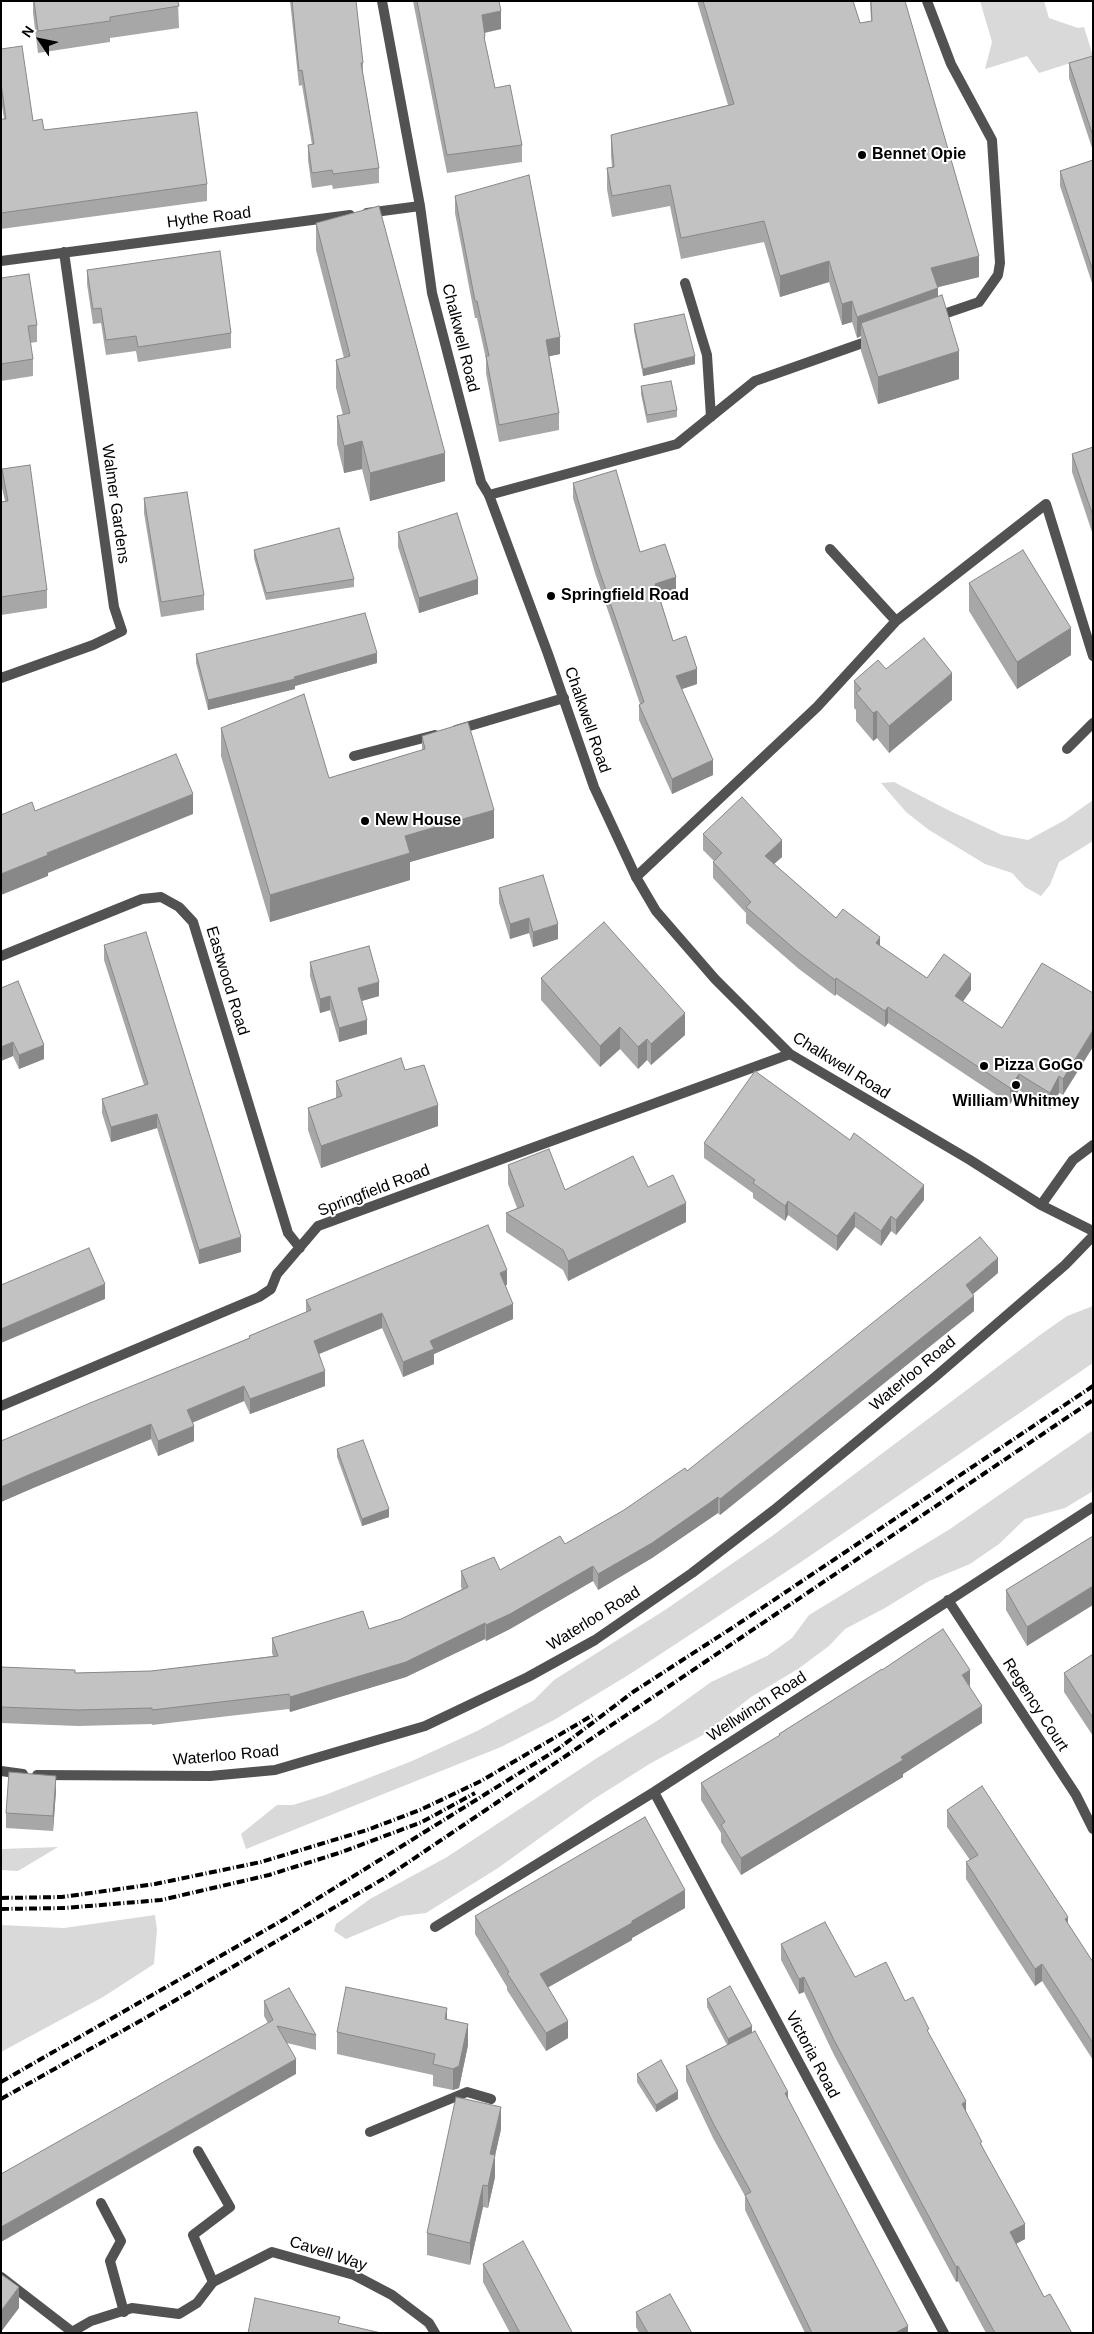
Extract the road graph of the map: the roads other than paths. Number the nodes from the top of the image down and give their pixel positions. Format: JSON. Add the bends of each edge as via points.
{"nodes":[{"id":1,"x":382,"y":1,"type":"edge"},
{"id":2,"x":926,"y":1,"type":"edge"},
{"id":3,"x":420,"y":206,"type":"junction"},
{"id":4,"x":64,"y":252,"type":"junction"},
{"id":5,"x":1,"y":261,"type":"edge"},
{"id":6,"x":685,"y":282,"type":"dead end"},
{"id":7,"x":923,"y":322,"type":"edge"},
{"id":8,"x":886,"y":335,"type":"edge"},
{"id":9,"x":711,"y":417,"type":"junction"},
{"id":10,"x":489,"y":495,"type":"junction"},
{"id":11,"x":830,"y":549,"type":"dead end"},
{"id":12,"x":896,"y":620,"type":"junction"},
{"id":13,"x":1093,"y":656,"type":"edge"},
{"id":14,"x":1,"y":678,"type":"edge"},
{"id":15,"x":564,"y":698,"type":"junction"},
{"id":16,"x":1093,"y":723,"type":"edge"},
{"id":17,"x":1067,"y":749,"type":"dead end"},
{"id":18,"x":354,"y":756,"type":"dead end"},
{"id":19,"x":636,"y":876,"type":"junction"},
{"id":20,"x":1,"y":956,"type":"edge"},
{"id":21,"x":790,"y":1054,"type":"junction"},
{"id":22,"x":1093,"y":1145,"type":"edge"},
{"id":23,"x":1040,"y":1205,"type":"junction"},
{"id":24,"x":1093,"y":1231,"type":"edge"},
{"id":25,"x":1093,"y":1236,"type":"edge"},
{"id":26,"x":300,"y":1248,"type":"junction"},
{"id":27,"x":1,"y":1406,"type":"edge"},
{"id":28,"x":1093,"y":1507,"type":"edge"},
{"id":29,"x":948,"y":1600,"type":"junction"},
{"id":30,"x":1,"y":1771,"type":"edge"},
{"id":31,"x":654,"y":1792,"type":"junction"},
{"id":32,"x":1093,"y":1829,"type":"edge"},
{"id":33,"x":435,"y":1927,"type":"dead end"},
{"id":34,"x":491,"y":2099,"type":"dead end"},
{"id":35,"x":370,"y":2132,"type":"dead end"},
{"id":36,"x":198,"y":2151,"type":"dead end"},
{"id":37,"x":101,"y":2203,"type":"dead end"},
{"id":38,"x":1,"y":2277,"type":"edge"},
{"id":39,"x":213,"y":2282,"type":"junction"},
{"id":40,"x":124,"y":2312,"type":"junction"},
{"id":41,"x":71,"y":2332,"type":"edge"},
{"id":42,"x":435,"y":2333,"type":"edge"},
{"id":43,"x":944,"y":2333,"type":"edge"}],
"edges":[{"from":1,"to":3,"type":"street","name":"Chalkwell Road"},
{"from":2,"to":7,"type":"street","via":[[951,64],[992,140],[1000,263],[998,275],[979,302]]},
{"from":3,"to":4,"type":"street","name":"Hythe Road"},
{"from":3,"to":10,"type":"street","name":"Chalkwell Road","via":[[432,293],[481,482]]},
{"from":4,"to":5,"type":"street","name":"Hythe Road"},
{"from":4,"to":14,"type":"street","name":"Walmer Gardens","via":[[114,607],[122,632]]},
{"from":6,"to":9,"type":"street","via":[[707,355]]},
{"from":8,"to":9,"type":"street","via":[[755,381]]},
{"from":9,"to":10,"type":"street","via":[[677,444]]},
{"from":10,"to":15,"type":"street","name":"Chalkwell Road"},
{"from":11,"to":12,"type":"street"},
{"from":12,"to":13,"type":"street","via":[[1046,504]]},
{"from":12,"to":19,"type":"street","via":[[817,707]]},
{"from":15,"to":18,"type":"street"},
{"from":15,"to":19,"type":"street","name":"Chalkwell Road","via":[[594,787]]},
{"from":16,"to":17,"type":"street"},
{"from":19,"to":21,"type":"street","name":"Chalkwell Road","via":[[656,911],[715,979]]},
{"from":20,"to":26,"type":"street","name":"Eastwood Road","via":[[142,899],[161,897],[179,907],[193,922],[288,1233]]},
{"from":21,"to":23,"type":"street","name":"Chalkwell Road"},
{"from":21,"to":26,"type":"street","name":"Springfield Road","via":[[318,1226]]},
{"from":22,"to":23,"type":"street","via":[[1074,1160]]},
{"from":23,"to":24,"type":"street","name":"Chalkwell Road"},
{"from":25,"to":30,"type":"street","name":"Waterloo Road","via":[[935,1377],[774,1510],[692,1573],[594,1640],[528,1677],[425,1726],[275,1770],[210,1776],[139,1777],[34,1775]]},
{"from":26,"to":27,"type":"street","name":"Springfield Road","via":[[277,1274],[271,1289],[259,1298]]},
{"from":28,"to":29,"type":"street","name":"Wellwinch Road"},
{"from":29,"to":31,"type":"street","name":"Wellwinch Road"},
{"from":29,"to":32,"type":"street","name":"Regency Court","via":[[1070,1787]]},
{"from":31,"to":33,"type":"street","name":"Wellwinch Road"},
{"from":31,"to":43,"type":"street","name":"Victoria Road"},
{"from":34,"to":35,"type":"street","via":[[467,2092]]},
{"from":36,"to":39,"type":"street","via":[[230,2207],[193,2235]]},
{"from":37,"to":40,"type":"street","via":[[121,2241],[110,2261]]},
{"from":38,"to":41,"type":"street"},
{"from":39,"to":40,"type":"street","name":"Cavell Way","via":[[197,2303],[178,2314],[132,2308]]},
{"from":39,"to":42,"type":"street","name":"Cavell Way","via":[[272,2252],[354,2275],[392,2295],[429,2323]]},
{"from":40,"to":41,"type":"street","name":"Cavell Way","via":[[90,2321]]}]}
